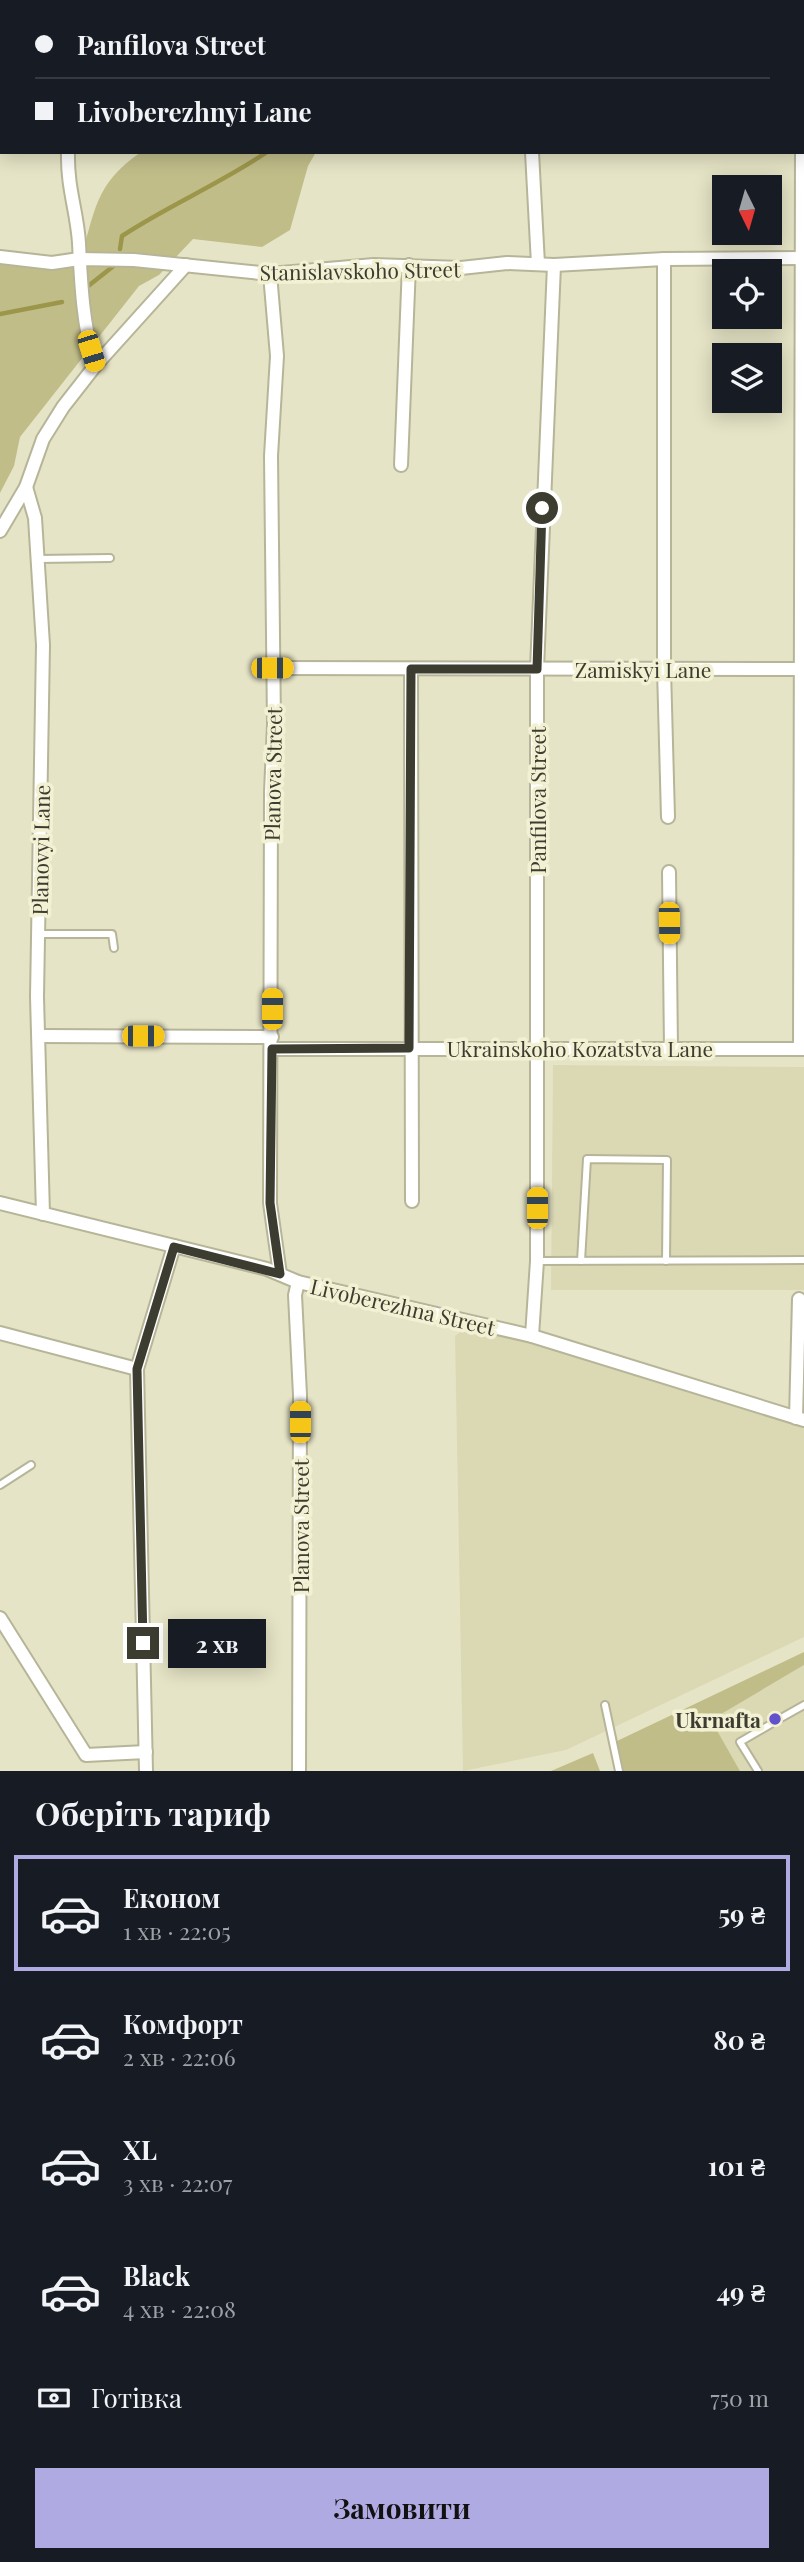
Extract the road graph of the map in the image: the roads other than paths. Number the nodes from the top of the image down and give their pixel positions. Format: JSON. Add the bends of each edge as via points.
{"nodes":[{"id":1,"x":68,"y":154,"type":"edge"},
{"id":2,"x":532,"y":154,"type":"edge"},
{"id":3,"x":802,"y":154,"type":"edge"},
{"id":4,"x":0,"y":257,"type":"edge"},
{"id":5,"x":664,"y":258,"type":"junction"},
{"id":6,"x":803,"y":258,"type":"edge"},
{"id":7,"x":79,"y":260,"type":"junction"},
{"id":8,"x":538,"y":264,"type":"junction"},
{"id":9,"x":186,"y":265,"type":"junction"},
{"id":10,"x":409,"y":265,"type":"junction"},
{"id":11,"x":554,"y":265,"type":"junction"},
{"id":12,"x":270,"y":274,"type":"junction"},
{"id":13,"x":95,"y":366,"type":"junction"},
{"id":14,"x":401,"y":465,"type":"dead end"},
{"id":15,"x":26,"y":487,"type":"junction"},
{"id":16,"x":0,"y":531,"type":"edge"},
{"id":17,"x":110,"y":558,"type":"dead end"},
{"id":18,"x":38,"y":559,"type":"junction"},
{"id":19,"x":272,"y":668,"type":"junction"},
{"id":20,"x":411,"y":669,"type":"junction"},
{"id":21,"x":537,"y":669,"type":"junction"},
{"id":22,"x":664,"y":669,"type":"junction"},
{"id":23,"x":803,"y":669,"type":"edge"},
{"id":24,"x":668,"y":817,"type":"dead end"},
{"id":25,"x":668,"y":872,"type":"dead end"},
{"id":26,"x":38,"y":934,"type":"junction"},
{"id":27,"x":114,"y":948,"type":"dead end"},
{"id":28,"x":40,"y":1036,"type":"junction"},
{"id":29,"x":272,"y":1043,"type":"junction"},
{"id":30,"x":409,"y":1048,"type":"junction"},
{"id":31,"x":538,"y":1048,"type":"junction"},
{"id":32,"x":671,"y":1049,"type":"junction"},
{"id":33,"x":802,"y":1049,"type":"edge"},
{"id":34,"x":412,"y":1201,"type":"dead end"},
{"id":35,"x":0,"y":1203,"type":"edge"},
{"id":36,"x":43,"y":1214,"type":"junction"},
{"id":37,"x":174,"y":1247,"type":"junction"},
{"id":38,"x":804,"y":1260,"type":"edge"},
{"id":39,"x":537,"y":1261,"type":"junction"},
{"id":40,"x":581,"y":1261,"type":"junction"},
{"id":41,"x":666,"y":1261,"type":"junction"},
{"id":42,"x":280,"y":1274,"type":"junction"},
{"id":43,"x":298,"y":1282,"type":"junction"},
{"id":44,"x":799,"y":1299,"type":"dead end"},
{"id":45,"x":0,"y":1333,"type":"edge"},
{"id":46,"x":532,"y":1336,"type":"junction"},
{"id":47,"x":137,"y":1369,"type":"junction"},
{"id":48,"x":800,"y":1419,"type":"edge"},
{"id":49,"x":31,"y":1465,"type":"dead end"},
{"id":50,"x":0,"y":1485,"type":"edge"},
{"id":51,"x":0,"y":1618,"type":"edge"},
{"id":52,"x":804,"y":1704,"type":"edge"},
{"id":53,"x":605,"y":1705,"type":"dead end"},
{"id":54,"x":781,"y":1718,"type":"dead end"},
{"id":55,"x":771,"y":1724,"type":"dead end"},
{"id":56,"x":146,"y":1752,"type":"junction"},
{"id":57,"x":146,"y":1771,"type":"edge"},
{"id":58,"x":299,"y":1771,"type":"edge"},
{"id":59,"x":619,"y":1771,"type":"edge"},
{"id":60,"x":758,"y":1771,"type":"edge"}],
"edges":[{"from":1,"to":7,"type":"street"},
{"from":2,"to":8,"type":"street"},
{"from":3,"to":6,"type":"street"},
{"from":4,"to":7,"type":"street","name":"Stanislavskoho Street","via":[[52,263]]},
{"from":5,"to":6,"type":"street","name":"Stanislavskoho Street"},
{"from":5,"to":11,"type":"street","name":"Stanislavskoho Street"},
{"from":5,"to":22,"type":"street"},
{"from":6,"to":23,"type":"street"},
{"from":7,"to":9,"type":"street","name":"Stanislavskoho Street"},
{"from":7,"to":13,"type":"street","via":[[82,304]]},
{"from":8,"to":10,"type":"street","name":"Stanislavskoho Street"},
{"from":8,"to":11,"type":"street","name":"Stanislavskoho Street"},
{"from":9,"to":12,"type":"street","name":"Stanislavskoho Street"},
{"from":9,"to":13,"type":"street"},
{"from":10,"to":12,"type":"street","name":"Stanislavskoho Street"},
{"from":10,"to":14,"type":"street"},
{"from":11,"to":21,"type":"street","name":"Panfilova Street"},
{"from":12,"to":19,"type":"street","name":"Planova Street","via":[[277,356],[271,456]]},
{"from":13,"to":15,"type":"street","via":[[52,422]]},
{"from":15,"to":16,"type":"street"},
{"from":15,"to":18,"type":"street","name":"Planovyi Lane","via":[[35,518]]},
{"from":17,"to":18,"type":"lane"},
{"from":18,"to":26,"type":"street","name":"Planovyi Lane","via":[[43,645]]},
{"from":19,"to":20,"type":"street","name":"Zamiskyi Lane"},
{"from":19,"to":29,"type":"street","name":"Planova Street"},
{"from":20,"to":21,"type":"street","name":"Zamiskyi Lane"},
{"from":20,"to":30,"type":"street"},
{"from":21,"to":22,"type":"street","name":"Zamiskyi Lane"},
{"from":21,"to":31,"type":"street","name":"Panfilova Street"},
{"from":22,"to":23,"type":"street","name":"Zamiskyi Lane"},
{"from":22,"to":24,"type":"street"},
{"from":23,"to":33,"type":"street"},
{"from":25,"to":32,"type":"street"},
{"from":26,"to":27,"type":"lane","via":[[112,934]]},
{"from":26,"to":28,"type":"street","name":"Planovyi Lane"},
{"from":28,"to":29,"type":"street","name":"Ukrainskoho Kozatstva Lane"},
{"from":28,"to":36,"type":"street","name":"Planovyi Lane"},
{"from":29,"to":30,"type":"street","name":"Ukrainskoho Kozatstva Lane"},
{"from":29,"to":42,"type":"street","name":"Planova Street","via":[[270,1203]]},
{"from":30,"to":31,"type":"street","name":"Ukrainskoho Kozatstva Lane"},
{"from":30,"to":34,"type":"street"},
{"from":31,"to":32,"type":"street","name":"Ukrainskoho Kozatstva Lane"},
{"from":31,"to":39,"type":"street","name":"Panfilova Street"},
{"from":32,"to":33,"type":"street","name":"Ukrainskoho Kozatstva Lane"},
{"from":35,"to":36,"type":"street","name":"Livoberezhna Street"},
{"from":36,"to":37,"type":"street","name":"Livoberezhna Street"},
{"from":37,"to":42,"type":"street","name":"Livoberezhna Street"},
{"from":37,"to":47,"type":"street"},
{"from":38,"to":41,"type":"lane"},
{"from":39,"to":40,"type":"lane"},
{"from":39,"to":46,"type":"street","name":"Panfilova Street"},
{"from":40,"to":41,"type":"lane"},
{"from":40,"to":41,"type":"lane","via":[[587,1159],[667,1160]]},
{"from":42,"to":43,"type":"street","name":"Livoberezhna Street"},
{"from":43,"to":46,"type":"street","name":"Livoberezhna Street"},
{"from":43,"to":58,"type":"street","name":"Planova Street"},
{"from":44,"to":48,"type":"street"},
{"from":45,"to":47,"type":"street"},
{"from":46,"to":48,"type":"street","name":"Livoberezhna Street"},
{"from":47,"to":56,"type":"street"},
{"from":49,"to":50,"type":"lane"},
{"from":51,"to":56,"type":"street","via":[[86,1755]]},
{"from":52,"to":54,"type":"lane"},
{"from":53,"to":59,"type":"lane"},
{"from":55,"to":60,"type":"lane","via":[[740,1742]]},
{"from":56,"to":57,"type":"street"}]}
